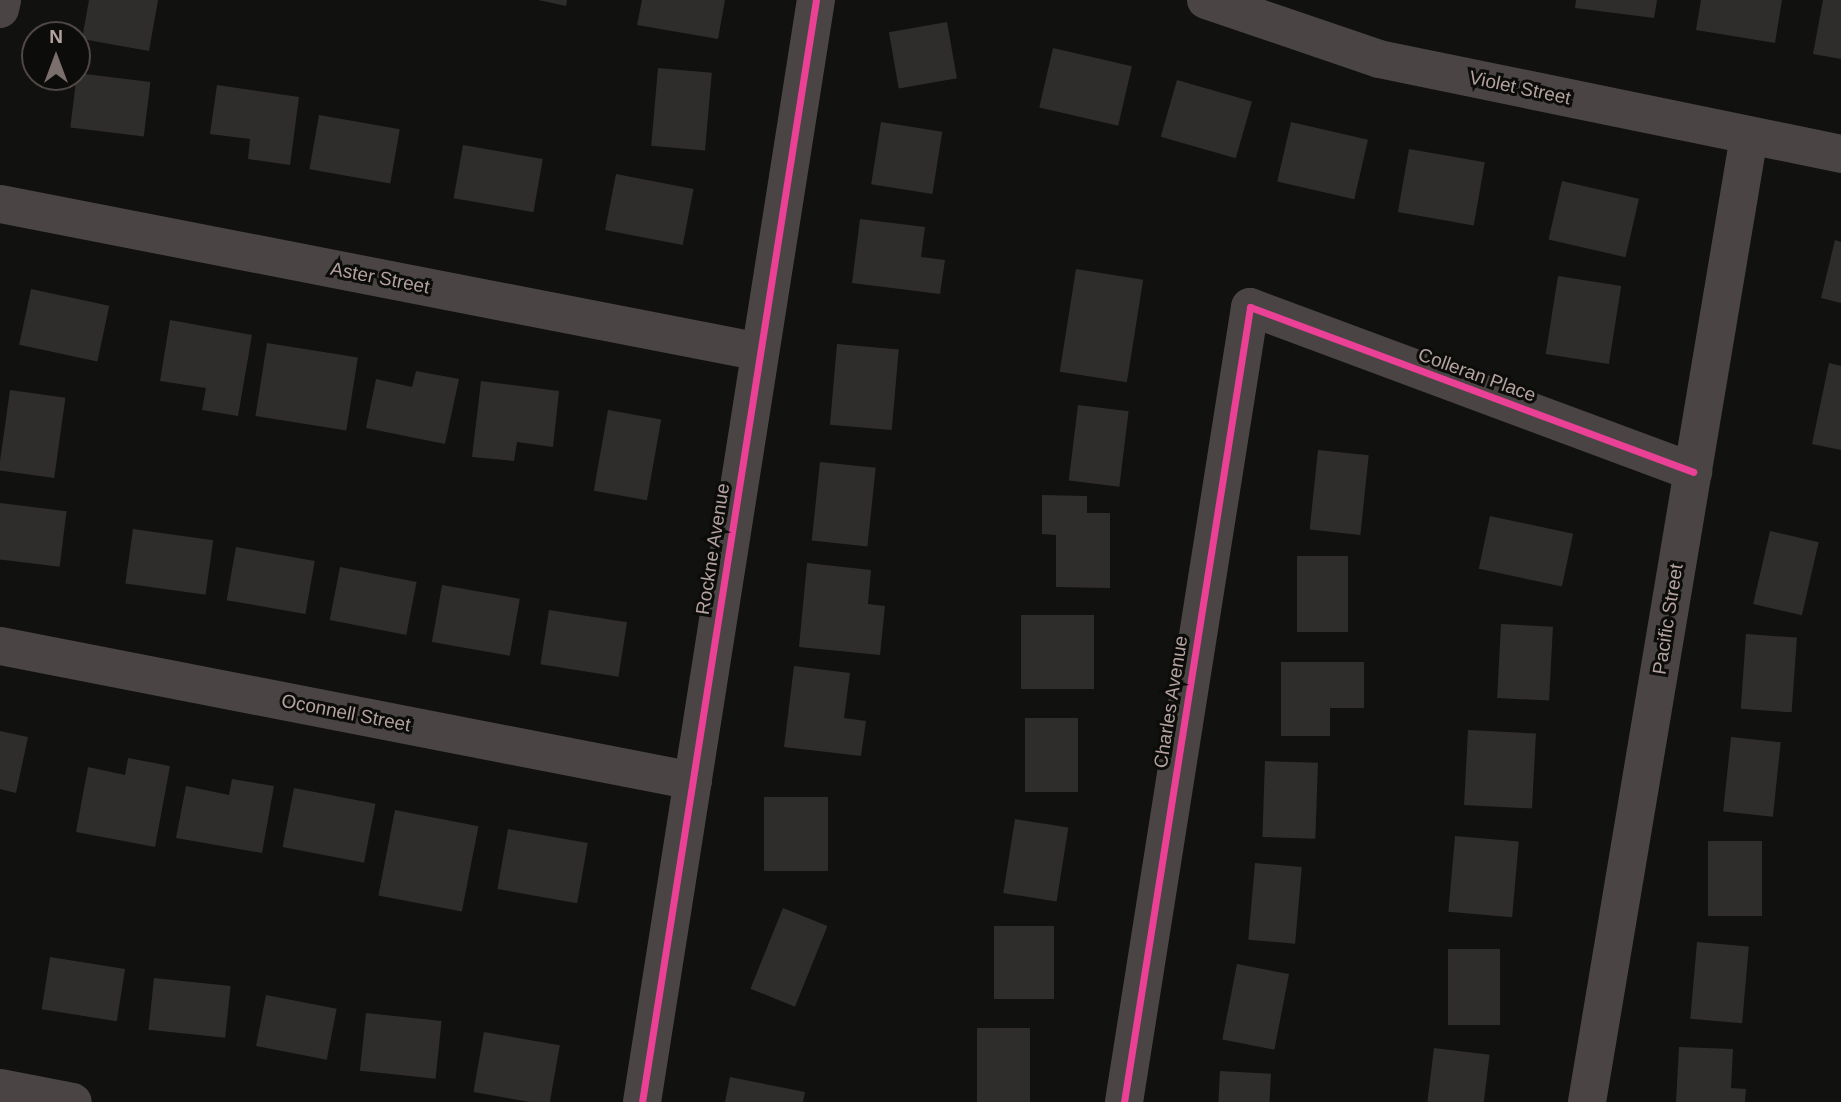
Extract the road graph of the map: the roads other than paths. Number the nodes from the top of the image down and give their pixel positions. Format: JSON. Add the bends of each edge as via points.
{"nodes":[{"id":1,"x":2,"y":0,"type":"edge"},
{"id":2,"x":816,"y":0,"type":"edge"},
{"id":3,"x":1206,"y":0,"type":"edge"},
{"id":4,"x":0,"y":9,"type":"edge"},
{"id":5,"x":1749,"y":135,"type":"junction"},
{"id":6,"x":1841,"y":154,"type":"edge"},
{"id":7,"x":0,"y":204,"type":"edge"},
{"id":8,"x":1250,"y":307,"type":"joint"},
{"id":9,"x":760,"y":352,"type":"junction"},
{"id":10,"x":1693,"y":472,"type":"junction"},
{"id":11,"x":0,"y":646,"type":"edge"},
{"id":12,"x":693,"y":781,"type":"junction"},
{"id":13,"x":0,"y":1088,"type":"edge"},
{"id":14,"x":73,"y":1102,"type":"edge"},
{"id":15,"x":642,"y":1102,"type":"edge"},
{"id":16,"x":1124,"y":1102,"type":"edge"},
{"id":17,"x":1587,"y":1102,"type":"edge"}],
"edges":[{"from":1,"to":4,"type":"street"},
{"from":2,"to":9,"type":"street","name":"Rockne Avenue"},
{"from":3,"to":5,"type":"street","name":"Violet Street","via":[[1379,59]]},
{"from":5,"to":6,"type":"street","name":"Violet Street"},
{"from":5,"to":10,"type":"street","name":"Pacific Street"},
{"from":7,"to":9,"type":"street","name":"Aster Street"},
{"from":8,"to":10,"type":"street","name":"Colleran Place"},
{"from":8,"to":16,"type":"street","name":"Charles Avenue"},
{"from":9,"to":12,"type":"street","name":"Rockne Avenue"},
{"from":10,"to":17,"type":"street","name":"Pacific Street"},
{"from":11,"to":12,"type":"street","name":"Oconnell Street"},
{"from":12,"to":15,"type":"street","name":"Rockne Avenue"},
{"from":13,"to":14,"type":"street"}]}
